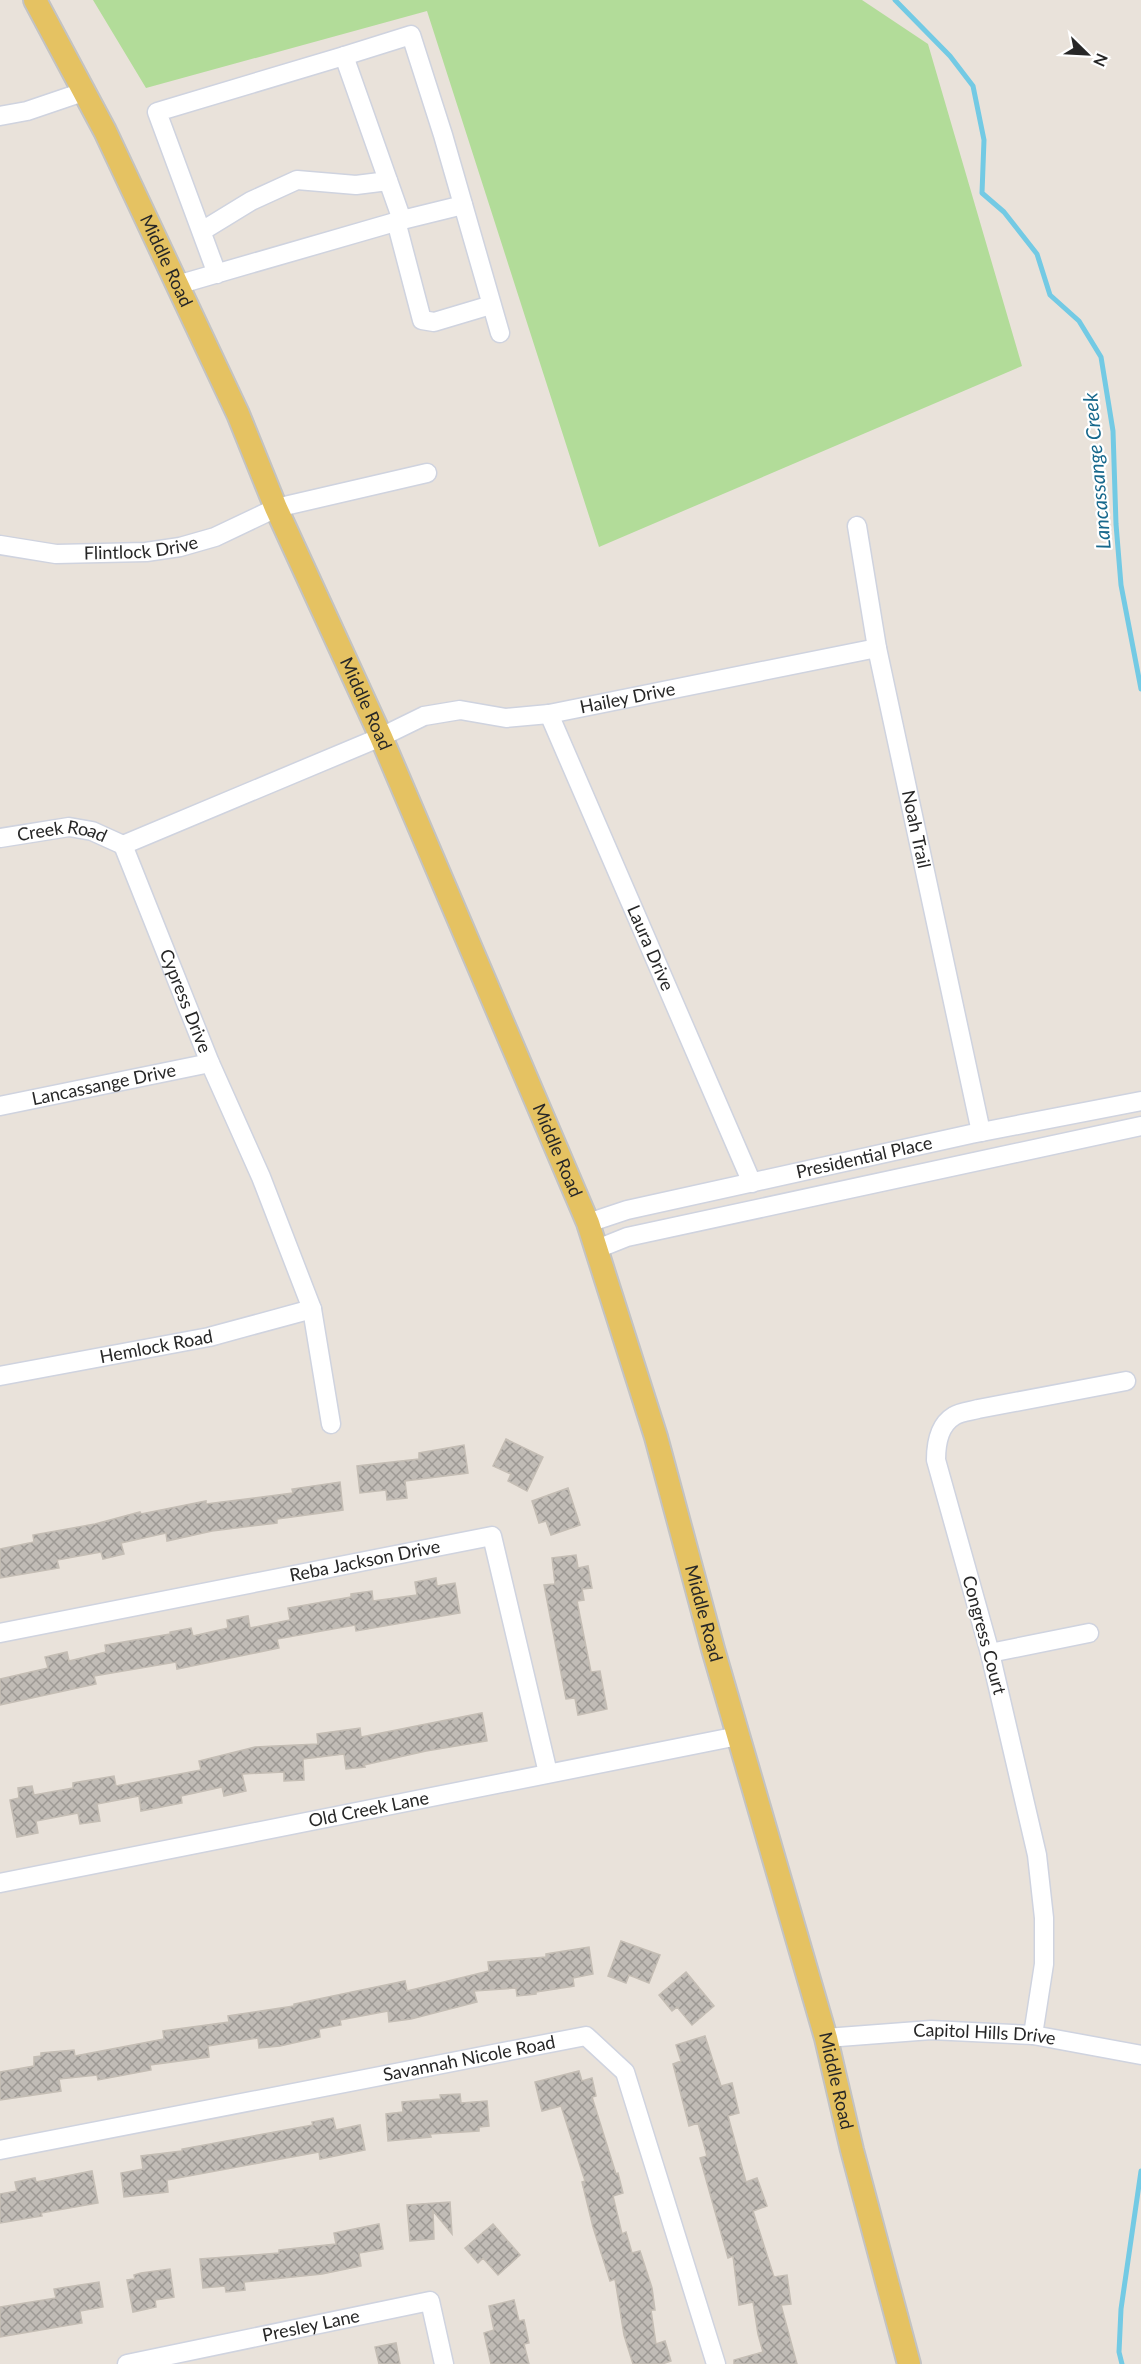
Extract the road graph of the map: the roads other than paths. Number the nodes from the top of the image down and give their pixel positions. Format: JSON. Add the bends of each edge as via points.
{"nodes":[{"id":1,"x":35,"y":0,"type":"edge"},
{"id":2,"x":344,"y":56,"type":"junction"},
{"id":3,"x":83,"y":92,"type":"junction"},
{"id":4,"x":0,"y":116,"type":"edge"},
{"id":5,"x":388,"y":181,"type":"junction"},
{"id":6,"x":463,"y":205,"type":"junction"},
{"id":7,"x":399,"y":220,"type":"junction"},
{"id":8,"x":202,"y":231,"type":"junction"},
{"id":9,"x":217,"y":274,"type":"junction"},
{"id":10,"x":177,"y":285,"type":"junction"},
{"id":11,"x":492,"y":305,"type":"junction"},
{"id":12,"x":500,"y":333,"type":"dead end"},
{"id":13,"x":427,"y":474,"type":"dead end"},
{"id":14,"x":276,"y":508,"type":"junction"},
{"id":15,"x":857,"y":526,"type":"dead end"},
{"id":16,"x":0,"y":546,"type":"edge"},
{"id":17,"x":877,"y":648,"type":"junction"},
{"id":18,"x":549,"y":714,"type":"junction"},
{"id":19,"x":381,"y":737,"type":"junction"},
{"id":20,"x":0,"y":838,"type":"edge"},
{"id":21,"x":123,"y":845,"type":"junction"},
{"id":22,"x":210,"y":1063,"type":"junction"},
{"id":23,"x":1141,"y":1101,"type":"edge"},
{"id":24,"x":0,"y":1106,"type":"edge"},
{"id":25,"x":1141,"y":1126,"type":"edge"},
{"id":26,"x":981,"y":1132,"type":"junction"},
{"id":27,"x":752,"y":1183,"type":"junction"},
{"id":28,"x":588,"y":1223,"type":"junction"},
{"id":29,"x":597,"y":1249,"type":"junction"},
{"id":30,"x":312,"y":1309,"type":"junction"},
{"id":31,"x":0,"y":1376,"type":"edge"},
{"id":32,"x":1126,"y":1381,"type":"dead end"},
{"id":33,"x":331,"y":1424,"type":"dead end"},
{"id":34,"x":0,"y":1633,"type":"edge"},
{"id":35,"x":1089,"y":1633,"type":"dead end"},
{"id":36,"x":990,"y":1653,"type":"junction"},
{"id":37,"x":738,"y":1736,"type":"junction"},
{"id":38,"x":548,"y":1773,"type":"junction"},
{"id":39,"x":0,"y":1883,"type":"edge"},
{"id":40,"x":1033,"y":2035,"type":"junction"},
{"id":41,"x":826,"y":2038,"type":"junction"},
{"id":42,"x":1141,"y":2054,"type":"edge"},
{"id":43,"x":0,"y":2150,"type":"edge"},
{"id":44,"x":127,"y":2364,"type":"edge"},
{"id":45,"x":444,"y":2364,"type":"edge"},
{"id":46,"x":716,"y":2364,"type":"edge"},
{"id":47,"x":909,"y":2364,"type":"edge"}],
"edges":[{"from":1,"to":3,"type":"main road","name":"Middle Road"},
{"from":2,"to":5,"type":"street"},
{"from":2,"to":6,"type":"street","via":[[411,35]]},
{"from":2,"to":8,"type":"street","via":[[157,112]]},
{"from":3,"to":4,"type":"street"},
{"from":3,"to":10,"type":"main road","name":"Middle Road"},
{"from":5,"to":7,"type":"street"},
{"from":5,"to":8,"type":"street","via":[[356,185],[297,180],[251,201]]},
{"from":6,"to":7,"type":"street"},
{"from":6,"to":11,"type":"street"},
{"from":7,"to":9,"type":"street"},
{"from":7,"to":11,"type":"street","via":[[422,320],[434,322]]},
{"from":8,"to":9,"type":"street"},
{"from":9,"to":10,"type":"street"},
{"from":10,"to":14,"type":"main road","name":"Middle Road","via":[[238,414]]},
{"from":11,"to":12,"type":"street"},
{"from":13,"to":14,"type":"street","name":"Flintlock Drive"},
{"from":14,"to":16,"type":"street","name":"Flintlock Drive","via":[[215,537],[146,552],[57,554]]},
{"from":14,"to":19,"type":"main road","name":"Middle Road"},
{"from":15,"to":17,"type":"street","name":"Noah Trail"},
{"from":17,"to":18,"type":"street","name":"Hailey Drive"},
{"from":17,"to":26,"type":"street","name":"Noah Trail"},
{"from":18,"to":19,"type":"street","name":"Hailey Drive","via":[[506,718],[460,710],[424,716]]},
{"from":18,"to":27,"type":"street","name":"Laura Drive"},
{"from":19,"to":21,"type":"street"},
{"from":19,"to":28,"type":"main road","name":"Middle Road"},
{"from":20,"to":21,"type":"street","name":"Creek Road","via":[[69,827],[92,831]]},
{"from":21,"to":22,"type":"street","name":"Cypress Drive"},
{"from":22,"to":24,"type":"street","name":"Lancassange Drive"},
{"from":22,"to":30,"type":"street","name":"Cypress Drive","via":[[261,1177]]},
{"from":23,"to":26,"type":"street","name":"Presidential Place"},
{"from":25,"to":29,"type":"street","name":"Presidential Place","via":[[627,1237]]},
{"from":26,"to":27,"type":"street","name":"Presidential Place"},
{"from":27,"to":28,"type":"street","name":"Presidential Place","via":[[627,1210]]},
{"from":28,"to":29,"type":"main road","name":"Middle Road"},
{"from":29,"to":37,"type":"main road","name":"Middle Road","via":[[656,1437]]},
{"from":30,"to":31,"type":"street","name":"Hemlock Road","via":[[209,1337]]},
{"from":30,"to":33,"type":"street","name":"Cypress Drive"},
{"from":32,"to":36,"type":"street","name":"Congress Court","via":[[978,1408],[954,1416],[941,1430],[936,1460]]},
{"from":34,"to":38,"type":"street","name":"Reba Jackson Drive","via":[[492,1536]]},
{"from":35,"to":36,"type":"street"},
{"from":36,"to":40,"type":"street","name":"Congress Court","via":[[1037,1855],[1044,1964]]},
{"from":37,"to":38,"type":"street","name":"Old Creek Lane"},
{"from":37,"to":41,"type":"main road","name":"Middle Road"},
{"from":38,"to":39,"type":"street","name":"Old Creek Lane"},
{"from":40,"to":41,"type":"street","name":"Capitol Hills Drive","via":[[931,2030]]},
{"from":40,"to":42,"type":"street","name":"Capitol Hills Drive"},
{"from":41,"to":47,"type":"main road","name":"Middle Road"},
{"from":43,"to":46,"type":"street","name":"Savannah Nicole Road","via":[[586,2036],[625,2072]]},
{"from":44,"to":45,"type":"street","name":"Presley Lane","via":[[430,2301]]}]}
